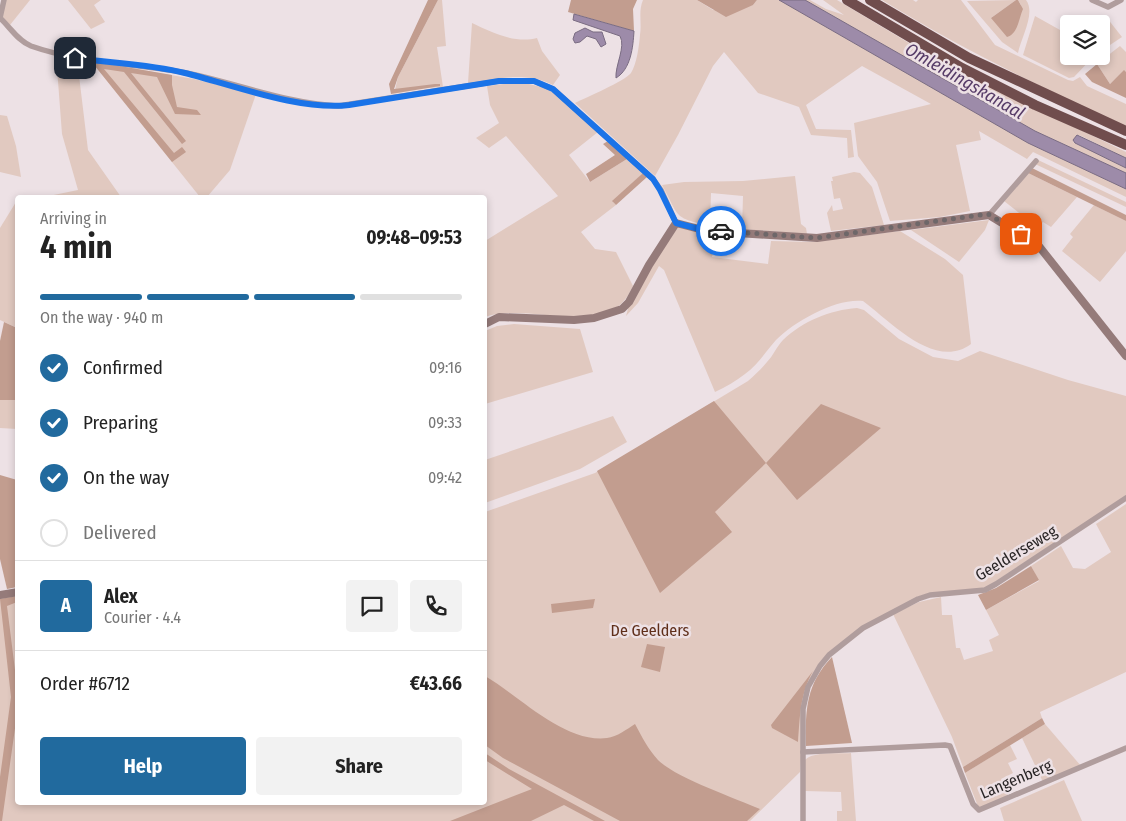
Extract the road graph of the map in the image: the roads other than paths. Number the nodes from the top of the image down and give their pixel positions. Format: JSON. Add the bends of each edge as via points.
{"nodes":[{"id":1,"x":4,"y":0,"type":"edge"},
{"id":2,"x":847,"y":0,"type":"edge"},
{"id":3,"x":870,"y":0,"type":"edge"},
{"id":4,"x":1092,"y":0,"type":"edge"},
{"id":5,"x":1121,"y":0,"type":"edge"},
{"id":6,"x":0,"y":18,"type":"edge"},
{"id":7,"x":1126,"y":131,"type":"edge"},
{"id":8,"x":1126,"y":145,"type":"edge"},
{"id":9,"x":1036,"y":161,"type":"dead end"},
{"id":10,"x":988,"y":214,"type":"junction"},
{"id":11,"x":676,"y":223,"type":"junction"},
{"id":12,"x":487,"y":323,"type":"edge"},
{"id":13,"x":1126,"y":356,"type":"edge"},
{"id":14,"x":1126,"y":498,"type":"edge"},
{"id":15,"x":15,"y":592,"type":"edge"},
{"id":16,"x":0,"y":595,"type":"edge"},
{"id":17,"x":1126,"y":748,"type":"edge"},
{"id":18,"x":803,"y":752,"type":"junction"},
{"id":19,"x":803,"y":821,"type":"edge"}],
"edges":[{"from":1,"to":6,"type":"street"},
{"from":2,"to":8,"type":"highway","via":[[962,68]]},
{"from":3,"to":7,"type":"highway","via":[[969,58]]},
{"from":4,"to":5,"type":"street","via":[[1108,7]]},
{"from":6,"to":11,"type":"street","via":[[30,45],[75,58],[182,72],[314,104],[338,106],[499,81],[534,81],[553,89],[653,179]]},
{"from":9,"to":10,"type":"street"},
{"from":10,"to":11,"type":"street","via":[[817,238],[707,231]]},
{"from":10,"to":13,"type":"street","via":[[1038,245]]},
{"from":11,"to":12,"type":"street","via":[[629,302],[622,308],[594,318],[499,317]]},
{"from":14,"to":18,"type":"street","name":"Geelderseweg","via":[[985,590],[943,593],[918,599],[863,628],[842,644],[820,666],[808,687],[803,709]]},
{"from":15,"to":16,"type":"street"},
{"from":17,"to":18,"type":"street","name":"Langenberg","via":[[979,810],[950,746]]},
{"from":18,"to":19,"type":"street","name":"Geelderseweg"}]}
